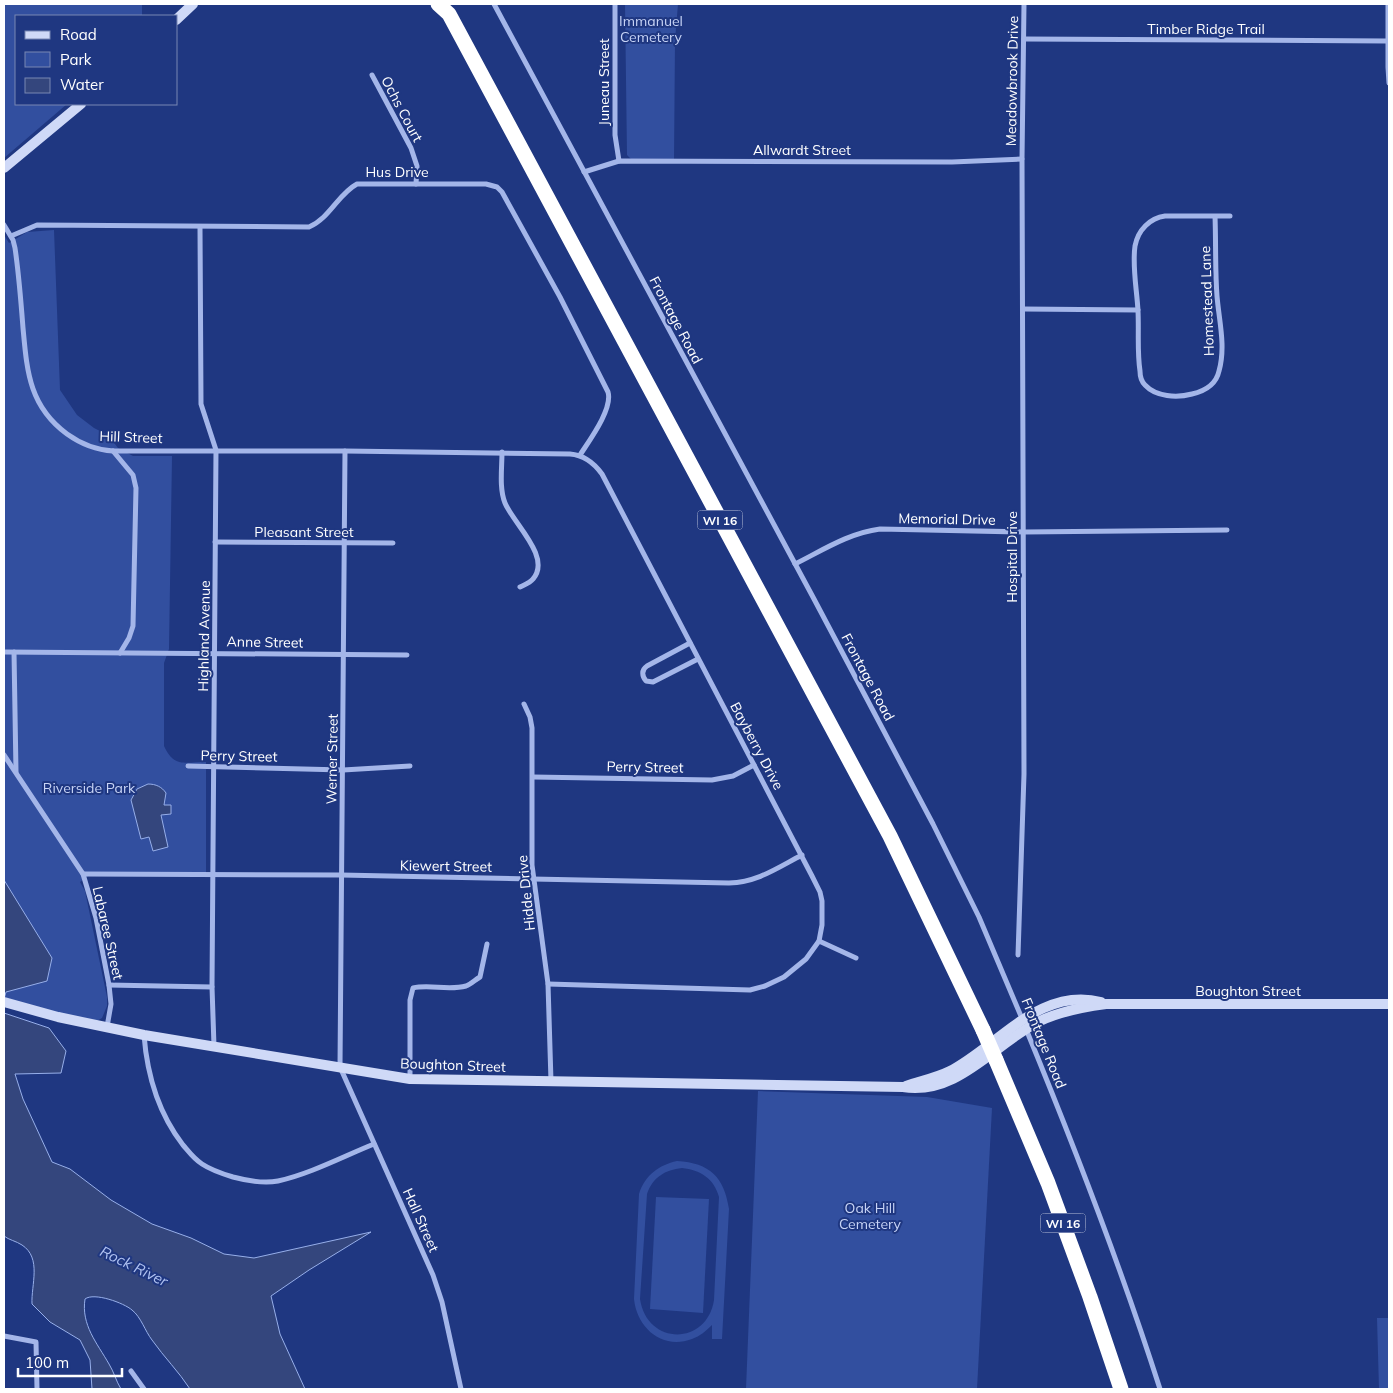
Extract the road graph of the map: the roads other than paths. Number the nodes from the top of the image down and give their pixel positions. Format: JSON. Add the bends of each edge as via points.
{"nodes":[{"id":1,"x":193,"y":4,"type":"edge"},
{"id":2,"x":494,"y":4,"type":"edge"},
{"id":3,"x":615,"y":4,"type":"edge"},
{"id":4,"x":1024,"y":4,"type":"edge"},
{"id":5,"x":1388,"y":4,"type":"edge"},
{"id":6,"x":445,"y":7,"type":"edge"},
{"id":7,"x":178,"y":18,"type":"edge"},
{"id":8,"x":1024,"y":39,"type":"junction"},
{"id":9,"x":1387,"y":41,"type":"junction"},
{"id":10,"x":372,"y":74,"type":"dead end"},
{"id":11,"x":1389,"y":83,"type":"edge"},
{"id":12,"x":80,"y":105,"type":"edge"},
{"id":13,"x":1022,"y":159,"type":"junction"},
{"id":14,"x":619,"y":161,"type":"junction"},
{"id":15,"x":4,"y":168,"type":"edge"},
{"id":16,"x":584,"y":172,"type":"junction"},
{"id":17,"x":416,"y":184,"type":"junction"},
{"id":18,"x":1215,"y":216,"type":"junction"},
{"id":19,"x":1230,"y":216,"type":"dead end"},
{"id":20,"x":4,"y":225,"type":"edge"},
{"id":21,"x":200,"y":227,"type":"junction"},
{"id":22,"x":11,"y":236,"type":"junction"},
{"id":23,"x":1023,"y":309,"type":"junction"},
{"id":24,"x":1138,"y":310,"type":"junction"},
{"id":25,"x":216,"y":450,"type":"junction"},
{"id":26,"x":113,"y":451,"type":"junction"},
{"id":27,"x":345,"y":451,"type":"junction"},
{"id":28,"x":502,"y":452,"type":"junction"},
{"id":29,"x":580,"y":456,"type":"junction"},
{"id":30,"x":1227,"y":530,"type":"dead end"},
{"id":31,"x":1024,"y":532,"type":"junction"},
{"id":32,"x":215,"y":542,"type":"junction"},
{"id":33,"x":393,"y":543,"type":"dead end"},
{"id":34,"x":345,"y":544,"type":"junction"},
{"id":35,"x":795,"y":564,"type":"junction"},
{"id":36,"x":520,"y":587,"type":"dead end"},
{"id":37,"x":690,"y":643,"type":"junction"},
{"id":38,"x":4,"y":652,"type":"edge"},
{"id":39,"x":14,"y":652,"type":"junction"},
{"id":40,"x":120,"y":652,"type":"junction"},
{"id":41,"x":214,"y":653,"type":"junction"},
{"id":42,"x":344,"y":654,"type":"junction"},
{"id":43,"x":407,"y":655,"type":"dead end"},
{"id":44,"x":698,"y":659,"type":"junction"},
{"id":45,"x":524,"y":704,"type":"dead end"},
{"id":46,"x":4,"y":756,"type":"edge"},
{"id":47,"x":9,"y":763,"type":"junction"},
{"id":48,"x":16,"y":763,"type":"junction"},
{"id":49,"x":754,"y":765,"type":"junction"},
{"id":50,"x":188,"y":766,"type":"dead end"},
{"id":51,"x":410,"y":766,"type":"dead end"},
{"id":52,"x":214,"y":767,"type":"junction"},
{"id":53,"x":343,"y":770,"type":"junction"},
{"id":54,"x":16,"y":773,"type":"junction"},
{"id":55,"x":532,"y":777,"type":"junction"},
{"id":56,"x":802,"y":855,"type":"junction"},
{"id":57,"x":83,"y":874,"type":"junction"},
{"id":58,"x":213,"y":875,"type":"junction"},
{"id":59,"x":341,"y":875,"type":"junction"},
{"id":60,"x":533,"y":879,"type":"junction"},
{"id":61,"x":819,"y":941,"type":"junction"},
{"id":62,"x":487,"y":944,"type":"dead end"},
{"id":63,"x":1018,"y":955,"type":"dead end"},
{"id":64,"x":856,"y":958,"type":"dead end"},
{"id":65,"x":548,"y":984,"type":"junction"},
{"id":66,"x":109,"y":985,"type":"junction"},
{"id":67,"x":212,"y":987,"type":"junction"},
{"id":68,"x":7,"y":1003,"type":"edge"},
{"id":69,"x":1389,"y":1004,"type":"edge"},
{"id":70,"x":1024,"y":1024,"type":"junction"},
{"id":71,"x":107,"y":1028,"type":"junction"},
{"id":72,"x":144,"y":1035,"type":"junction"},
{"id":73,"x":214,"y":1048,"type":"junction"},
{"id":74,"x":340,"y":1067,"type":"junction"},
{"id":75,"x":410,"y":1079,"type":"junction"},
{"id":76,"x":552,"y":1081,"type":"junction"},
{"id":77,"x":374,"y":1144,"type":"junction"},
{"id":78,"x":4,"y":1336,"type":"edge"},
{"id":79,"x":131,"y":1371,"type":"dead end"},
{"id":80,"x":37,"y":1389,"type":"edge"},
{"id":81,"x":144,"y":1389,"type":"edge"},
{"id":82,"x":461,"y":1389,"type":"edge"},
{"id":83,"x":1121,"y":1389,"type":"edge"},
{"id":84,"x":1160,"y":1389,"type":"edge"}],
"edges":[{"from":1,"to":7,"type":"street"},
{"from":2,"to":16,"type":"street","name":"Frontage Road"},
{"from":3,"to":14,"type":"street","name":"Juneau Street","via":[[615,135]]},
{"from":4,"to":8,"type":"street","name":"Meadowbrook Drive"},
{"from":5,"to":9,"type":"street"},
{"from":6,"to":83,"type":"highway","number":"WI 16","bridge":true,"via":[[890,836],[983,1030],[1048,1182]]},
{"from":8,"to":9,"type":"street","name":"Timber Ridge Trail"},
{"from":8,"to":13,"type":"street","name":"Meadowbrook Drive"},
{"from":9,"to":11,"type":"street"},
{"from":10,"to":17,"type":"street","name":"Ochs Court","via":[[411,148],[418,166]]},
{"from":12,"to":15,"type":"street"},
{"from":13,"to":14,"type":"street","name":"Allwardt Street","via":[[952,162]]},
{"from":13,"to":23,"type":"street","name":"Hospital Drive"},
{"from":14,"to":16,"type":"street","name":"Allwardt Street"},
{"from":16,"to":35,"type":"street","name":"Frontage Road"},
{"from":17,"to":21,"type":"street","name":"Hus Drive","via":[[357,184],[319,222],[309,227]]},
{"from":17,"to":29,"type":"street","name":"Hus Drive","via":[[491,184],[502,192],[608,392],[606,409]]},
{"from":18,"to":19,"type":"street"},
{"from":18,"to":24,"type":"street","via":[[1165,216],[1146,224],[1135,246]]},
{"from":18,"to":24,"type":"street","name":"Homestead Lane","via":[[1217,294],[1223,349],[1219,373],[1212,386],[1197,393],[1176,396],[1155,393],[1144,384],[1140,372]]},
{"from":20,"to":22,"type":"street","name":"Hill Street"},
{"from":21,"to":22,"type":"street","name":"Hus Drive","via":[[36,225]]},
{"from":21,"to":25,"type":"street","name":"Highland Avenue","via":[[201,404]]},
{"from":22,"to":26,"type":"street","name":"Hill Street","via":[[17,259],[26,363],[34,393],[47,414],[67,433],[88,446]]},
{"from":23,"to":24,"type":"street"},
{"from":23,"to":31,"type":"street","name":"Hospital Drive"},
{"from":25,"to":26,"type":"street","name":"Hill Street"},
{"from":25,"to":27,"type":"street","name":"Hill Street"},
{"from":25,"to":32,"type":"street","name":"Highland Avenue"},
{"from":26,"to":40,"type":"street","via":[[133,475],[137,502],[133,626]]},
{"from":27,"to":28,"type":"street","name":"Hill Street"},
{"from":27,"to":34,"type":"street","name":"Werner Street"},
{"from":28,"to":29,"type":"street"},
{"from":28,"to":36,"type":"street","via":[[504,501],[535,549],[538,560],[533,580]]},
{"from":29,"to":37,"type":"street","name":"Bayberry Drive","via":[[597,468],[607,482]]},
{"from":30,"to":31,"type":"street","name":"Memorial Drive"},
{"from":31,"to":35,"type":"street","name":"Memorial Drive","via":[[865,531]]},
{"from":31,"to":63,"type":"street","name":"Hospital Drive","via":[[1024,774]]},
{"from":32,"to":34,"type":"street","name":"Pleasant Street"},
{"from":32,"to":41,"type":"street","name":"Highland Avenue"},
{"from":33,"to":34,"type":"street","name":"Pleasant Street"},
{"from":34,"to":42,"type":"street","name":"Werner Street"},
{"from":35,"to":70,"type":"street","name":"Frontage Road","via":[[933,824],[979,918]]},
{"from":37,"to":44,"type":"street","name":"Bayberry Drive"},
{"from":37,"to":44,"type":"street","via":[[646,666],[642,676],[646,681],[654,682]]},
{"from":38,"to":39,"type":"street","name":"Anne Street"},
{"from":39,"to":40,"type":"street","name":"Anne Street"},
{"from":39,"to":48,"type":"street"},
{"from":40,"to":41,"type":"street","name":"Anne Street"},
{"from":41,"to":42,"type":"street","name":"Anne Street"},
{"from":41,"to":52,"type":"street","name":"Highland Avenue"},
{"from":42,"to":43,"type":"street","name":"Anne Street"},
{"from":42,"to":53,"type":"street","name":"Werner Street"},
{"from":44,"to":49,"type":"street","name":"Bayberry Drive"},
{"from":45,"to":55,"type":"street","name":"Hidde Drive","via":[[532,728]]},
{"from":46,"to":47,"type":"street","name":"Labaree Street"},
{"from":47,"to":48,"type":"street"},
{"from":47,"to":54,"type":"street","name":"Labaree Street"},
{"from":48,"to":54,"type":"street"},
{"from":49,"to":55,"type":"street","name":"Perry Street","via":[[733,776],[712,780]]},
{"from":49,"to":56,"type":"street","name":"Bayberry Drive"},
{"from":50,"to":52,"type":"street","name":"Perry Street"},
{"from":51,"to":53,"type":"street","name":"Perry Street"},
{"from":52,"to":53,"type":"street","name":"Perry Street"},
{"from":52,"to":58,"type":"street","name":"Highland Avenue"},
{"from":53,"to":59,"type":"street","name":"Werner Street"},
{"from":54,"to":57,"type":"street","name":"Labaree Street"},
{"from":55,"to":60,"type":"street","name":"Hidde Drive"},
{"from":56,"to":60,"type":"street","name":"Kiewert Street","via":[[760,878],[743,882]]},
{"from":56,"to":61,"type":"street","name":"Bayberry Drive","via":[[820,892],[822,926]]},
{"from":57,"to":58,"type":"street","name":"Kiewert Street"},
{"from":57,"to":66,"type":"street","name":"Labaree Street","via":[[96,918]]},
{"from":58,"to":59,"type":"street","name":"Kiewert Street"},
{"from":58,"to":67,"type":"street","name":"Highland Avenue"},
{"from":59,"to":60,"type":"street","name":"Kiewert Street"},
{"from":59,"to":74,"type":"street","name":"Werner Street"},
{"from":60,"to":65,"type":"street","name":"Hidde Drive"},
{"from":61,"to":64,"type":"street"},
{"from":61,"to":65,"type":"street","via":[[806,959],[784,977],[750,990]]},
{"from":62,"to":75,"type":"street","via":[[480,976],[468,985],[413,988],[410,1000]]},
{"from":65,"to":76,"type":"street","name":"Hidde Drive"},
{"from":66,"to":67,"type":"street"},
{"from":66,"to":71,"type":"street","name":"Labaree Street","via":[[111,1004]]},
{"from":67,"to":73,"type":"street","name":"Highland Avenue"},
{"from":68,"to":71,"type":"street","name":"Boughton Street"},
{"from":69,"to":70,"type":"street","name":"Boughton Street","via":[[1106,1004],[1079,1008]]},
{"from":70,"to":76,"type":"street","name":"Boughton Street","via":[[976,1066],[950,1080],[922,1089]]},
{"from":70,"to":84,"type":"street","name":"Frontage Road","via":[[1072,1140]]},
{"from":71,"to":72,"type":"street","name":"Boughton Street"},
{"from":72,"to":73,"type":"street","name":"Boughton Street"},
{"from":72,"to":77,"type":"street","via":[[146,1057],[164,1117],[193,1157],[215,1170],[246,1181],[278,1181]]},
{"from":73,"to":74,"type":"street","name":"Boughton Street"},
{"from":74,"to":75,"type":"street","name":"Boughton Street"},
{"from":74,"to":77,"type":"street","name":"Hall Street"},
{"from":75,"to":76,"type":"street","name":"Boughton Street"},
{"from":77,"to":82,"type":"street","name":"Hall Street","via":[[433,1275]]},
{"from":78,"to":80,"type":"street","via":[[36,1342]]},
{"from":79,"to":81,"type":"street"}]}
